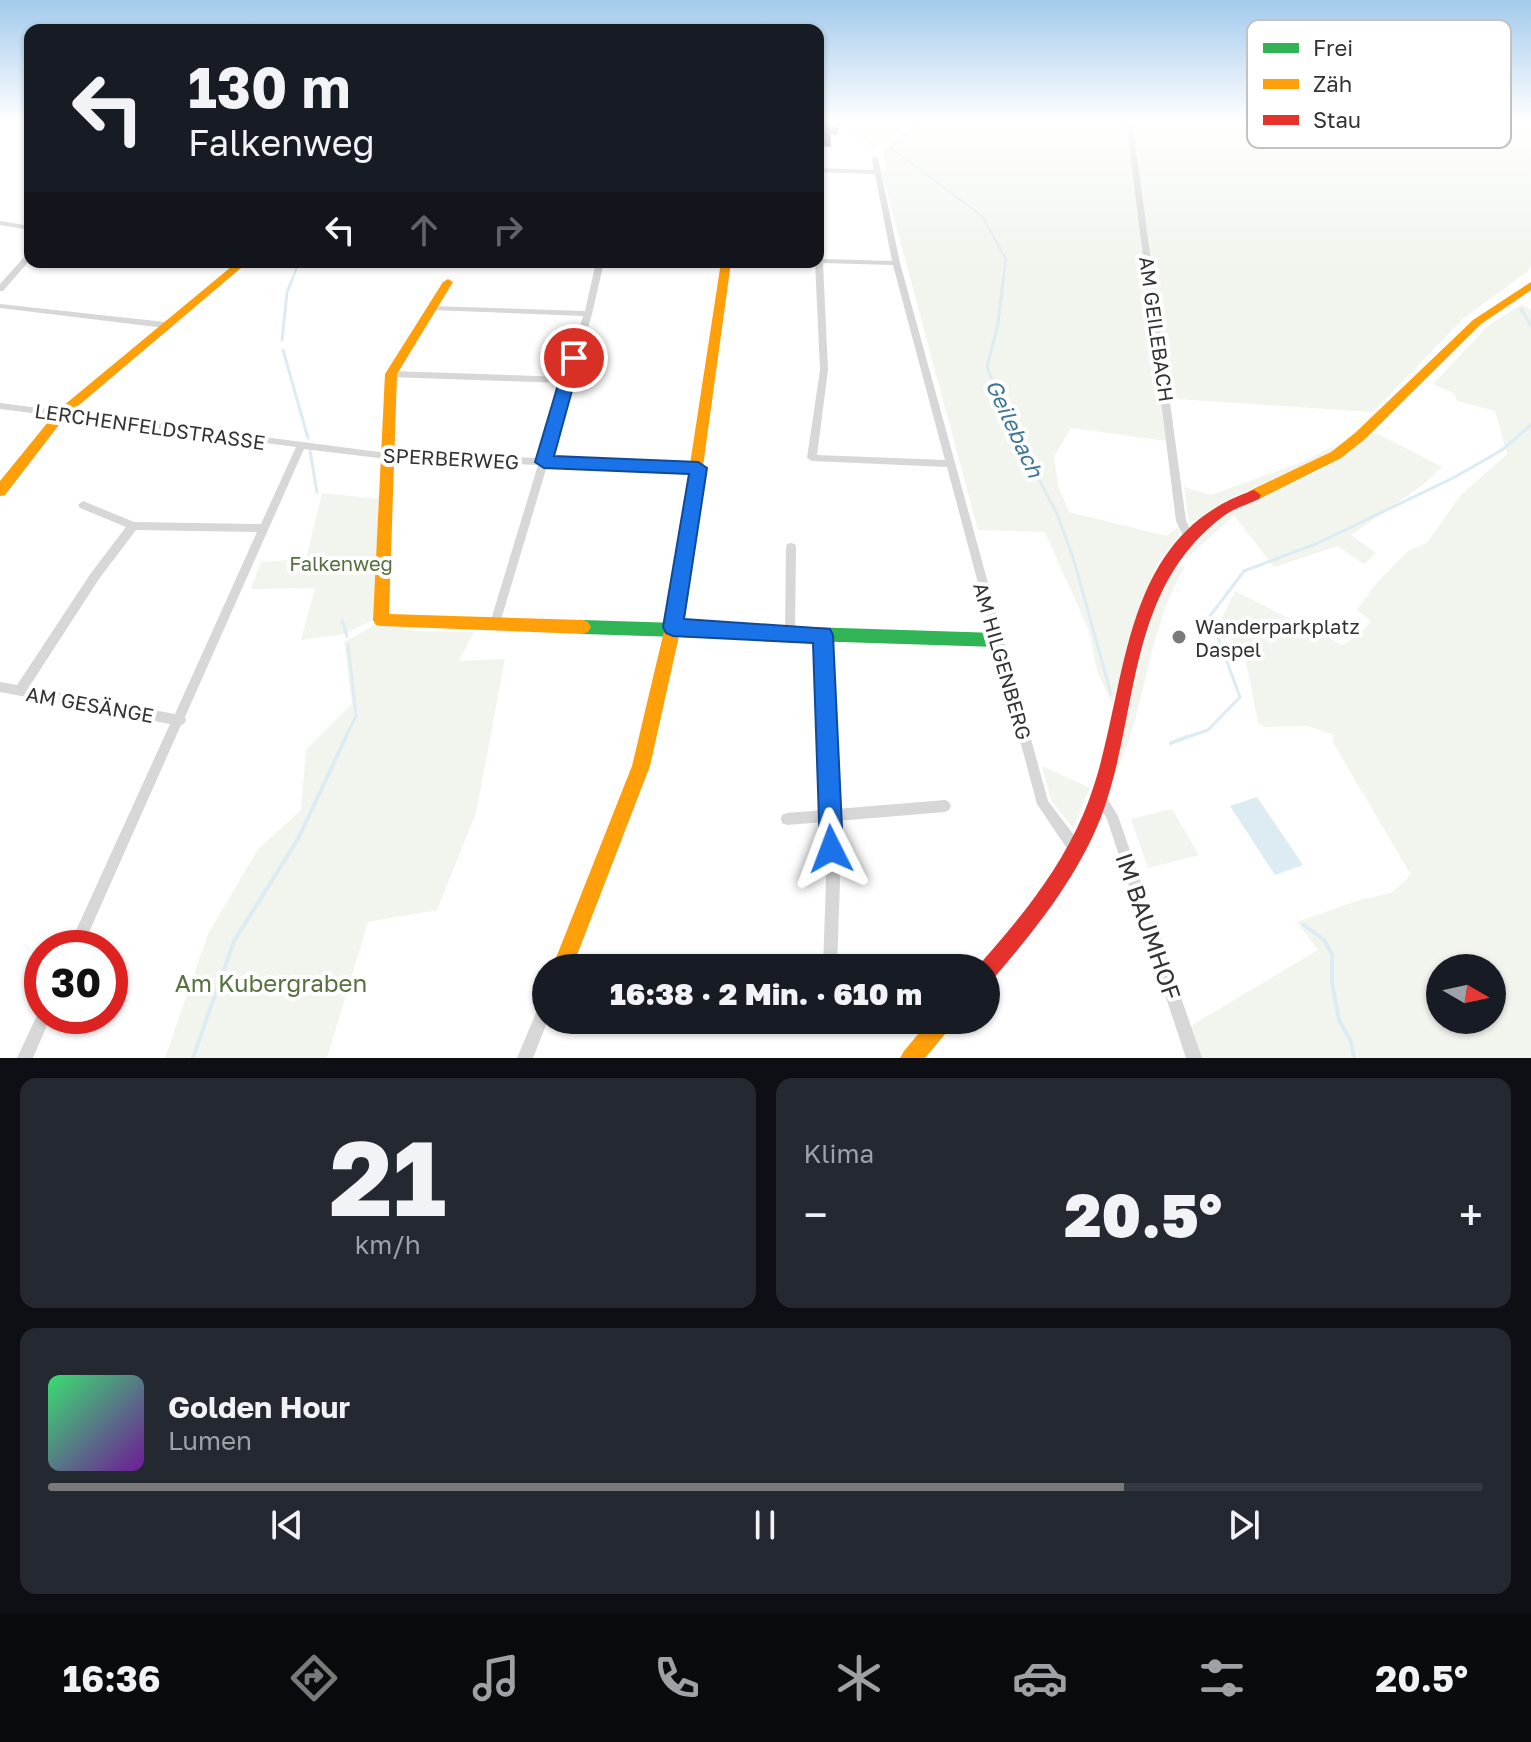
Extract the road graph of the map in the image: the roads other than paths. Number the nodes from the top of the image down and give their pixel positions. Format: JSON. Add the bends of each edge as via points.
{"nodes":[{"id":1,"x":1135,"y":169,"type":"edge"},
{"id":2,"x":824,"y":170,"type":"edge"},
{"id":3,"x":878,"y":172,"type":"joint"},
{"id":4,"x":0,"y":223,"type":"edge"},
{"id":5,"x":24,"y":227,"type":"edge"},
{"id":6,"x":824,"y":261,"type":"edge"},
{"id":7,"x":24,"y":263,"type":"edge"},
{"id":8,"x":896,"y":263,"type":"junction"},
{"id":9,"x":236,"y":268,"type":"edge"},
{"id":10,"x":599,"y":268,"type":"edge"},
{"id":11,"x":725,"y":268,"type":"edge"},
{"id":12,"x":819,"y":268,"type":"edge"},
{"id":13,"x":448,"y":282,"type":"dead end"},
{"id":14,"x":1531,"y":285,"type":"edge"},
{"id":15,"x":0,"y":289,"type":"edge"},
{"id":16,"x":0,"y":306,"type":"edge"},
{"id":17,"x":431,"y":308,"type":"junction"},
{"id":18,"x":588,"y":314,"type":"junction"},
{"id":19,"x":165,"y":325,"type":"junction"},
{"id":20,"x":391,"y":374,"type":"junction"},
{"id":21,"x":566,"y":380,"type":"junction"},
{"id":22,"x":0,"y":406,"type":"edge"},
{"id":23,"x":61,"y":414,"type":"junction"},
{"id":24,"x":301,"y":446,"type":"junction"},
{"id":25,"x":387,"y":456,"type":"junction"},
{"id":26,"x":544,"y":462,"type":"junction"},
{"id":27,"x":950,"y":464,"type":"junction"},
{"id":28,"x":698,"y":468,"type":"junction"},
{"id":29,"x":0,"y":491,"type":"edge"},
{"id":30,"x":83,"y":505,"type":"dead end"},
{"id":31,"x":133,"y":526,"type":"junction"},
{"id":32,"x":263,"y":528,"type":"junction"},
{"id":33,"x":1189,"y":537,"type":"junction"},
{"id":34,"x":791,"y":547,"type":"dead end"},
{"id":35,"x":495,"y":623,"type":"junction"},
{"id":36,"x":673,"y":627,"type":"junction"},
{"id":37,"x":790,"y":633,"type":"junction"},
{"id":38,"x":823,"y":635,"type":"junction"},
{"id":39,"x":997,"y":640,"type":"junction"},
{"id":40,"x":0,"y":687,"type":"edge"},
{"id":41,"x":20,"y":691,"type":"junction"},
{"id":42,"x":180,"y":720,"type":"junction"},
{"id":43,"x":1100,"y":796,"type":"junction"},
{"id":44,"x":945,"y":806,"type":"dead end"},
{"id":45,"x":830,"y":817,"type":"junction"},
{"id":46,"x":787,"y":819,"type":"dead end"},
{"id":47,"x":1076,"y":849,"type":"junction"},
{"id":48,"x":83,"y":930,"type":"edge"},
{"id":49,"x":567,"y":954,"type":"edge"},
{"id":50,"x":830,"y":954,"type":"edge"},
{"id":51,"x":1000,"y":956,"type":"edge"},
{"id":52,"x":36,"y":1034,"type":"edge"},
{"id":53,"x":535,"y":1034,"type":"edge"},
{"id":54,"x":932,"y":1034,"type":"edge"},
{"id":55,"x":25,"y":1058,"type":"edge"},
{"id":56,"x":525,"y":1058,"type":"edge"},
{"id":57,"x":911,"y":1058,"type":"edge"},
{"id":58,"x":1194,"y":1058,"type":"edge"}],
"edges":[{"from":1,"to":33,"type":"street","name":"AM GEILEBACH","via":[[1181,521]]},
{"from":2,"to":3,"type":"street"},
{"from":3,"to":8,"type":"street","name":"AM HILGENBERG"},
{"from":4,"to":5,"type":"street"},
{"from":6,"to":8,"type":"street"},
{"from":7,"to":15,"type":"street"},
{"from":8,"to":27,"type":"street","name":"AM HILGENBERG"},
{"from":9,"to":19,"type":"street"},
{"from":10,"to":18,"type":"street"},
{"from":11,"to":28,"type":"street"},
{"from":12,"to":27,"type":"street","via":[[824,370],[812,458]]},
{"from":13,"to":17,"type":"street"},
{"from":14,"to":33,"type":"street","via":[[1477,322],[1336,455],[1238,501]]},
{"from":16,"to":19,"type":"street"},
{"from":17,"to":18,"type":"street"},
{"from":17,"to":20,"type":"street"},
{"from":18,"to":21,"type":"street"},
{"from":19,"to":23,"type":"street"},
{"from":20,"to":21,"type":"street"},
{"from":20,"to":25,"type":"street"},
{"from":21,"to":26,"type":"street"},
{"from":22,"to":23,"type":"street","name":"LERCHENFELDSTRASSE"},
{"from":23,"to":24,"type":"street","name":"LERCHENFELDSTRASSE"},
{"from":23,"to":29,"type":"street"},
{"from":24,"to":25,"type":"street","name":"SPERBERWEG"},
{"from":24,"to":32,"type":"street"},
{"from":25,"to":26,"type":"street","name":"SPERBERWEG"},
{"from":25,"to":35,"type":"street","via":[[381,620]]},
{"from":26,"to":28,"type":"street","name":"SPERBERWEG"},
{"from":26,"to":35,"type":"street"},
{"from":27,"to":39,"type":"street","name":"AM HILGENBERG"},
{"from":28,"to":36,"type":"street"},
{"from":30,"to":31,"type":"street"},
{"from":31,"to":32,"type":"street"},
{"from":31,"to":41,"type":"street"},
{"from":32,"to":42,"type":"street"},
{"from":33,"to":43,"type":"street","via":[[1159,576],[1136,638]]},
{"from":34,"to":37,"type":"street"},
{"from":35,"to":36,"type":"street"},
{"from":36,"to":37,"type":"street"},
{"from":36,"to":49,"type":"street","via":[[641,766]]},
{"from":37,"to":38,"type":"street"},
{"from":38,"to":39,"type":"street"},
{"from":38,"to":45,"type":"street"},
{"from":39,"to":47,"type":"street","name":"AM HILGENBERG","via":[[1043,804]]},
{"from":40,"to":41,"type":"street","name":"AM GESÄNGE"},
{"from":41,"to":42,"type":"street","name":"AM GESÄNGE"},
{"from":42,"to":48,"type":"street"},
{"from":43,"to":47,"type":"street"},
{"from":43,"to":58,"type":"street","name":"IM BAUMHOF","via":[[1112,816]]},
{"from":44,"to":45,"type":"street"},
{"from":45,"to":46,"type":"street"},
{"from":45,"to":50,"type":"street"},
{"from":47,"to":51,"type":"street"},
{"from":52,"to":55,"type":"street"},
{"from":53,"to":56,"type":"street"},
{"from":54,"to":57,"type":"street"}]}
